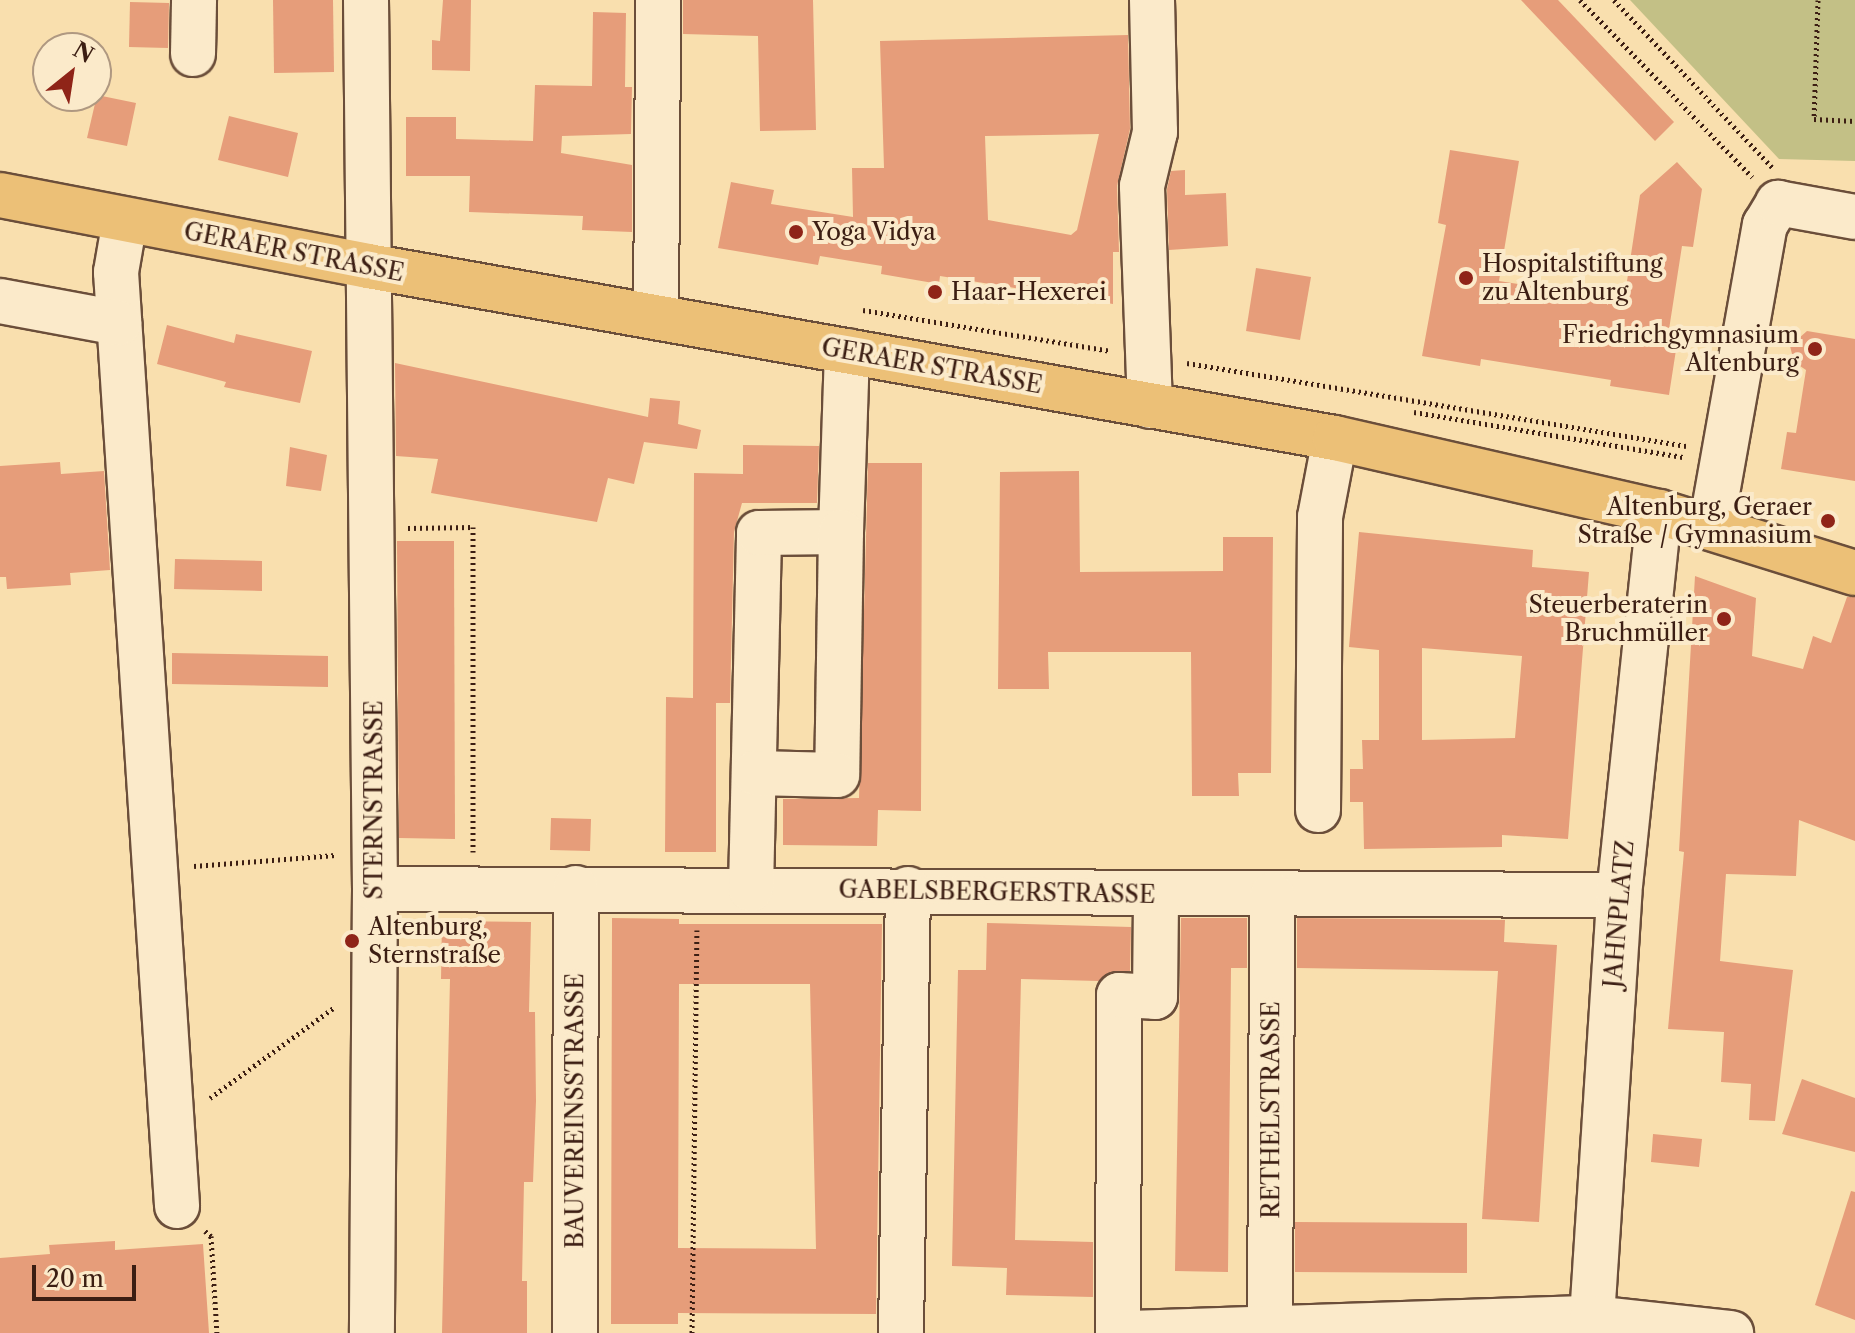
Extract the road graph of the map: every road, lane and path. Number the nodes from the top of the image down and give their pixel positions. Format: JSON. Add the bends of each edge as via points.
{"nodes":[{"id":1,"x":194,"y":0,"type":"edge"},
{"id":2,"x":366,"y":0,"type":"edge"},
{"id":3,"x":658,"y":0,"type":"edge"},
{"id":4,"x":1152,"y":0,"type":"edge"},
{"id":5,"x":1580,"y":0,"type":"edge"},
{"id":6,"x":1614,"y":0,"type":"edge"},
{"id":7,"x":1818,"y":0,"type":"edge"},
{"id":8,"x":193,"y":54,"type":"dead end"},
{"id":9,"x":1855,"y":121,"type":"edge"},
{"id":10,"x":0,"y":195,"type":"edge"},
{"id":11,"x":1778,"y":203,"type":"junction"},
{"id":12,"x":1855,"y":217,"type":"edge"},
{"id":13,"x":125,"y":220,"type":"junction"},
{"id":14,"x":368,"y":266,"type":"junction"},
{"id":15,"x":0,"y":301,"type":"edge"},
{"id":16,"x":853,"y":309,"type":"dead end"},
{"id":17,"x":656,"y":317,"type":"junction"},
{"id":18,"x":119,"y":323,"type":"junction"},
{"id":19,"x":847,"y":351,"type":"junction"},
{"id":20,"x":1151,"y":357,"type":"junction"},
{"id":21,"x":1150,"y":406,"type":"junction"},
{"id":22,"x":1335,"y":438,"type":"junction"},
{"id":23,"x":1726,"y":453,"type":"junction"},
{"id":24,"x":1659,"y":512,"type":"junction"},
{"id":25,"x":1711,"y":527,"type":"junction"},
{"id":26,"x":371,"y":528,"type":"junction"},
{"id":27,"x":841,"y":532,"type":"junction"},
{"id":28,"x":1855,"y":573,"type":"edge"},
{"id":29,"x":755,"y":773,"type":"junction"},
{"id":30,"x":1318,"y":810,"type":"dead end"},
{"id":31,"x":157,"y":869,"type":"junction"},
{"id":32,"x":375,"y":870,"type":"junction"},
{"id":33,"x":576,"y":888,"type":"junction"},
{"id":34,"x":473,"y":889,"type":"junction"},
{"id":35,"x":698,"y":889,"type":"junction"},
{"id":36,"x":751,"y":889,"type":"junction"},
{"id":37,"x":908,"y":889,"type":"junction"},
{"id":38,"x":1156,"y":894,"type":"junction"},
{"id":39,"x":1272,"y":895,"type":"junction"},
{"id":40,"x":1619,"y":895,"type":"junction"},
{"id":41,"x":374,"y":978,"type":"junction"},
{"id":42,"x":172,"y":1126,"type":"junction"},
{"id":43,"x":177,"y":1206,"type":"joint"},
{"id":44,"x":1592,"y":1318,"type":"junction"},
{"id":45,"x":1270,"y":1325,"type":"junction"},
{"id":46,"x":217,"y":1333,"type":"edge"},
{"id":47,"x":372,"y":1333,"type":"edge"},
{"id":48,"x":575,"y":1333,"type":"edge"},
{"id":49,"x":692,"y":1333,"type":"edge"},
{"id":50,"x":901,"y":1333,"type":"edge"},
{"id":51,"x":1118,"y":1333,"type":"edge"},
{"id":52,"x":1130,"y":1333,"type":"edge"},
{"id":53,"x":1731,"y":1333,"type":"edge"}],
"edges":[{"from":1,"to":8,"type":"street"},
{"from":2,"to":14,"type":"street","name":"STERNSTRASSE"},
{"from":3,"to":17,"type":"street"},
{"from":4,"to":20,"type":"street","via":[[1155,132],[1142,186]]},
{"from":5,"to":11,"type":"path"},
{"from":6,"to":11,"type":"path","via":[[1772,164]]},
{"from":7,"to":9,"type":"path","via":[[1814,119]]},
{"from":10,"to":13,"type":"main road","name":"GERAER STRASSE"},
{"from":11,"to":12,"type":"street"},
{"from":11,"to":23,"type":"street","via":[[1765,225]]},
{"from":13,"to":14,"type":"main road","name":"GERAER STRASSE"},
{"from":13,"to":18,"type":"street","via":[[116,272]]},
{"from":14,"to":17,"type":"main road","name":"GERAER STRASSE"},
{"from":14,"to":26,"type":"street","name":"STERNSTRASSE"},
{"from":15,"to":18,"type":"street"},
{"from":16,"to":20,"type":"path"},
{"from":17,"to":19,"type":"main road","name":"GERAER STRASSE"},
{"from":18,"to":31,"type":"street"},
{"from":19,"to":21,"type":"main road","name":"GERAER STRASSE"},
{"from":19,"to":27,"type":"street"},
{"from":20,"to":21,"type":"street"},
{"from":20,"to":23,"type":"path"},
{"from":21,"to":22,"type":"main road","name":"GERAER STRASSE"},
{"from":22,"to":24,"type":"main road","name":"GERAER STRASSE"},
{"from":22,"to":30,"type":"street","via":[[1320,517]]},
{"from":23,"to":25,"type":"street"},
{"from":24,"to":25,"type":"main road","name":"GERAER STRASSE"},
{"from":24,"to":40,"type":"street","name":"JAHNPLATZ"},
{"from":25,"to":28,"type":"main road","name":"GERAER STRASSE"},
{"from":26,"to":32,"type":"street","name":"STERNSTRASSE"},
{"from":26,"to":34,"type":"path","via":[[473,527]]},
{"from":27,"to":29,"type":"street","via":[[759,533]]},
{"from":27,"to":29,"type":"street","via":[[837,775]]},
{"from":29,"to":36,"type":"street"},
{"from":31,"to":32,"type":"path"},
{"from":31,"to":42,"type":"street"},
{"from":32,"to":34,"type":"street","name":"GABELSBERGERSTRASSE"},
{"from":32,"to":41,"type":"street","name":"STERNSTRASSE"},
{"from":33,"to":34,"type":"street","name":"GABELSBERGERSTRASSE"},
{"from":33,"to":35,"type":"street","name":"GABELSBERGERSTRASSE"},
{"from":33,"to":48,"type":"street","name":"BAUVEREINSSTRASSE"},
{"from":35,"to":36,"type":"street","name":"GABELSBERGERSTRASSE"},
{"from":35,"to":49,"type":"path"},
{"from":36,"to":37,"type":"street","name":"GABELSBERGERSTRASSE"},
{"from":37,"to":38,"type":"street","name":"GABELSBERGERSTRASSE"},
{"from":37,"to":50,"type":"street"},
{"from":38,"to":39,"type":"street","name":"GABELSBERGERSTRASSE"},
{"from":38,"to":51,"type":"street","via":[[1155,997],[1119,995]]},
{"from":39,"to":40,"type":"street","name":"GABELSBERGERSTRASSE"},
{"from":39,"to":45,"type":"street","name":"RETHELSTRASSE"},
{"from":40,"to":44,"type":"street","name":"JAHNPLATZ"},
{"from":41,"to":42,"type":"path"},
{"from":41,"to":47,"type":"street","name":"STERNSTRASSE"},
{"from":42,"to":43,"type":"street"},
{"from":43,"to":46,"type":"path","via":[[211,1236]]},
{"from":44,"to":45,"type":"street"},
{"from":44,"to":53,"type":"street"},
{"from":45,"to":52,"type":"street"}]}
